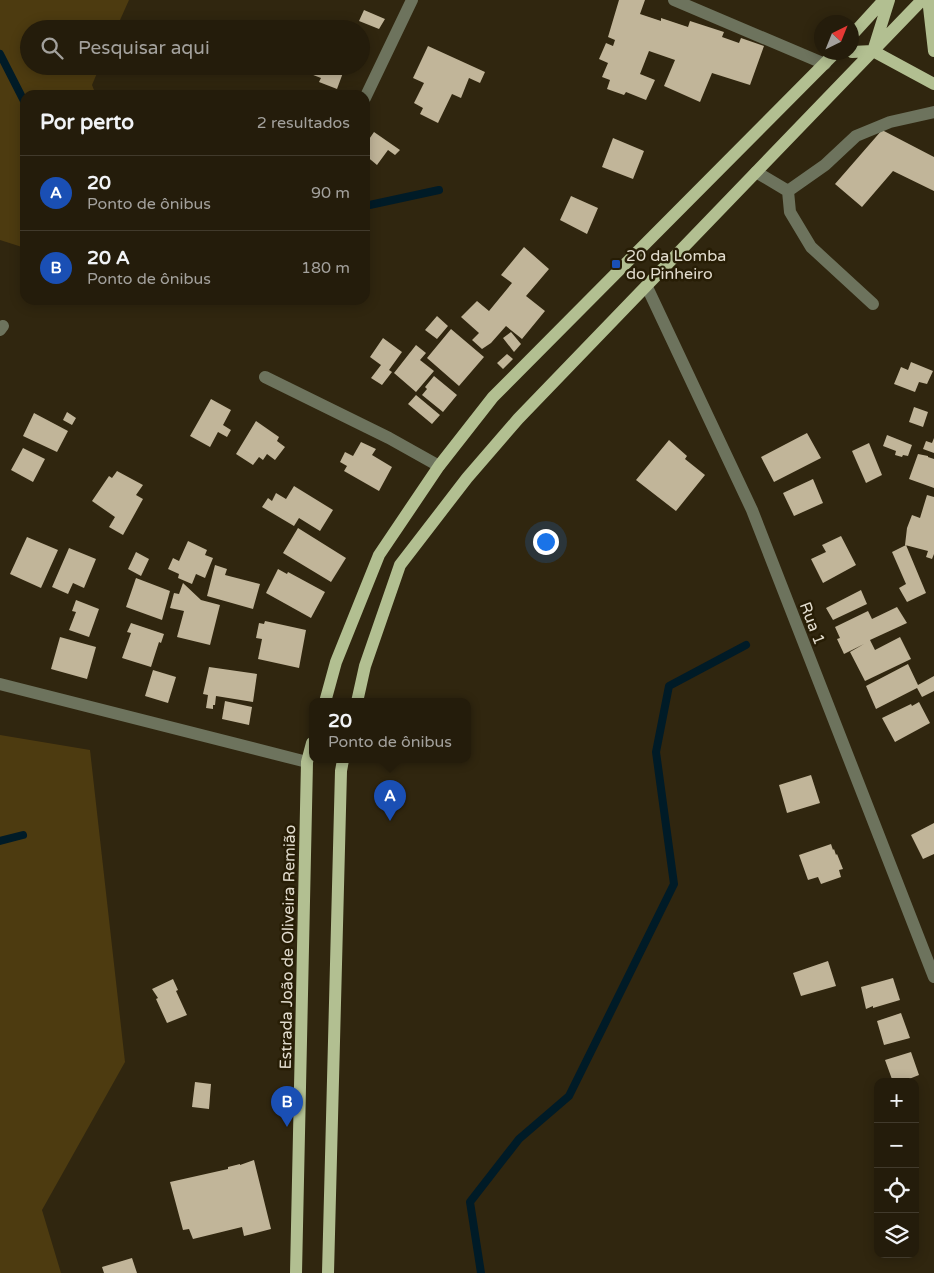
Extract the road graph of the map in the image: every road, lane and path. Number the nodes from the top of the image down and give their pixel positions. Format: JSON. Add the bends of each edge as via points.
{"nodes":[{"id":1,"x":412,"y":0,"type":"edge"},
{"id":2,"x":674,"y":0,"type":"edge"},
{"id":3,"x":884,"y":0,"type":"edge"},
{"id":4,"x":889,"y":0,"type":"edge"},
{"id":5,"x":922,"y":0,"type":"edge"},
{"id":6,"x":931,"y":0,"type":"edge"},
{"id":7,"x":859,"y":27,"type":"edge"},
{"id":8,"x":874,"y":51,"type":"junction"},
{"id":9,"x":934,"y":51,"type":"edge"},
{"id":10,"x":814,"y":52,"type":"edge"},
{"id":11,"x":859,"y":52,"type":"edge"},
{"id":12,"x":828,"y":60,"type":"edge"},
{"id":13,"x":934,"y":84,"type":"edge"},
{"id":14,"x":369,"y":90,"type":"edge"},
{"id":15,"x":934,"y":112,"type":"edge"},
{"id":16,"x":756,"y":172,"type":"junction"},
{"id":17,"x":788,"y":191,"type":"junction"},
{"id":18,"x":646,"y":287,"type":"junction"},
{"id":19,"x":873,"y":304,"type":"dead end"},
{"id":20,"x":266,"y":377,"type":"dead end"},
{"id":21,"x":439,"y":466,"type":"junction"},
{"id":22,"x":0,"y":684,"type":"edge"},
{"id":23,"x":325,"y":698,"type":"edge"},
{"id":24,"x":358,"y":698,"type":"edge"},
{"id":25,"x":309,"y":754,"type":"edge"},
{"id":26,"x":307,"y":762,"type":"junction"},
{"id":27,"x":342,"y":763,"type":"edge"},
{"id":28,"x":934,"y":977,"type":"edge"},
{"id":29,"x":296,"y":1273,"type":"edge"},
{"id":30,"x":328,"y":1273,"type":"edge"}],
"edges":[{"from":1,"to":14,"type":"street"},
{"from":2,"to":10,"type":"street"},
{"from":3,"to":7,"type":"main road"},
{"from":4,"to":8,"type":"main road"},
{"from":5,"to":8,"type":"main road"},
{"from":6,"to":9,"type":"main road"},
{"from":8,"to":11,"type":"main road"},
{"from":8,"to":13,"type":"main road"},
{"from":8,"to":16,"type":"main road"},
{"from":12,"to":21,"type":"main road","via":[[493,396]]},
{"from":15,"to":17,"type":"street","via":[[890,122],[856,136],[825,165]]},
{"from":16,"to":17,"type":"street"},
{"from":16,"to":18,"type":"main road"},
{"from":17,"to":19,"type":"street","via":[[790,212],[810,247]]},
{"from":18,"to":24,"type":"main road","via":[[518,419],[467,478],[400,565],[365,666]]},
{"from":18,"to":28,"type":"street","name":"Rua 1","via":[[752,510]]},
{"from":20,"to":21,"type":"street"},
{"from":21,"to":23,"type":"main road","via":[[379,555],[336,662]]},
{"from":22,"to":26,"type":"street"},
{"from":25,"to":26,"type":"main road","name":"Estrada João de Oliveira Remião"},
{"from":26,"to":29,"type":"main road","name":"Estrada João de Oliveira Remião"},
{"from":27,"to":30,"type":"main road"}]}
